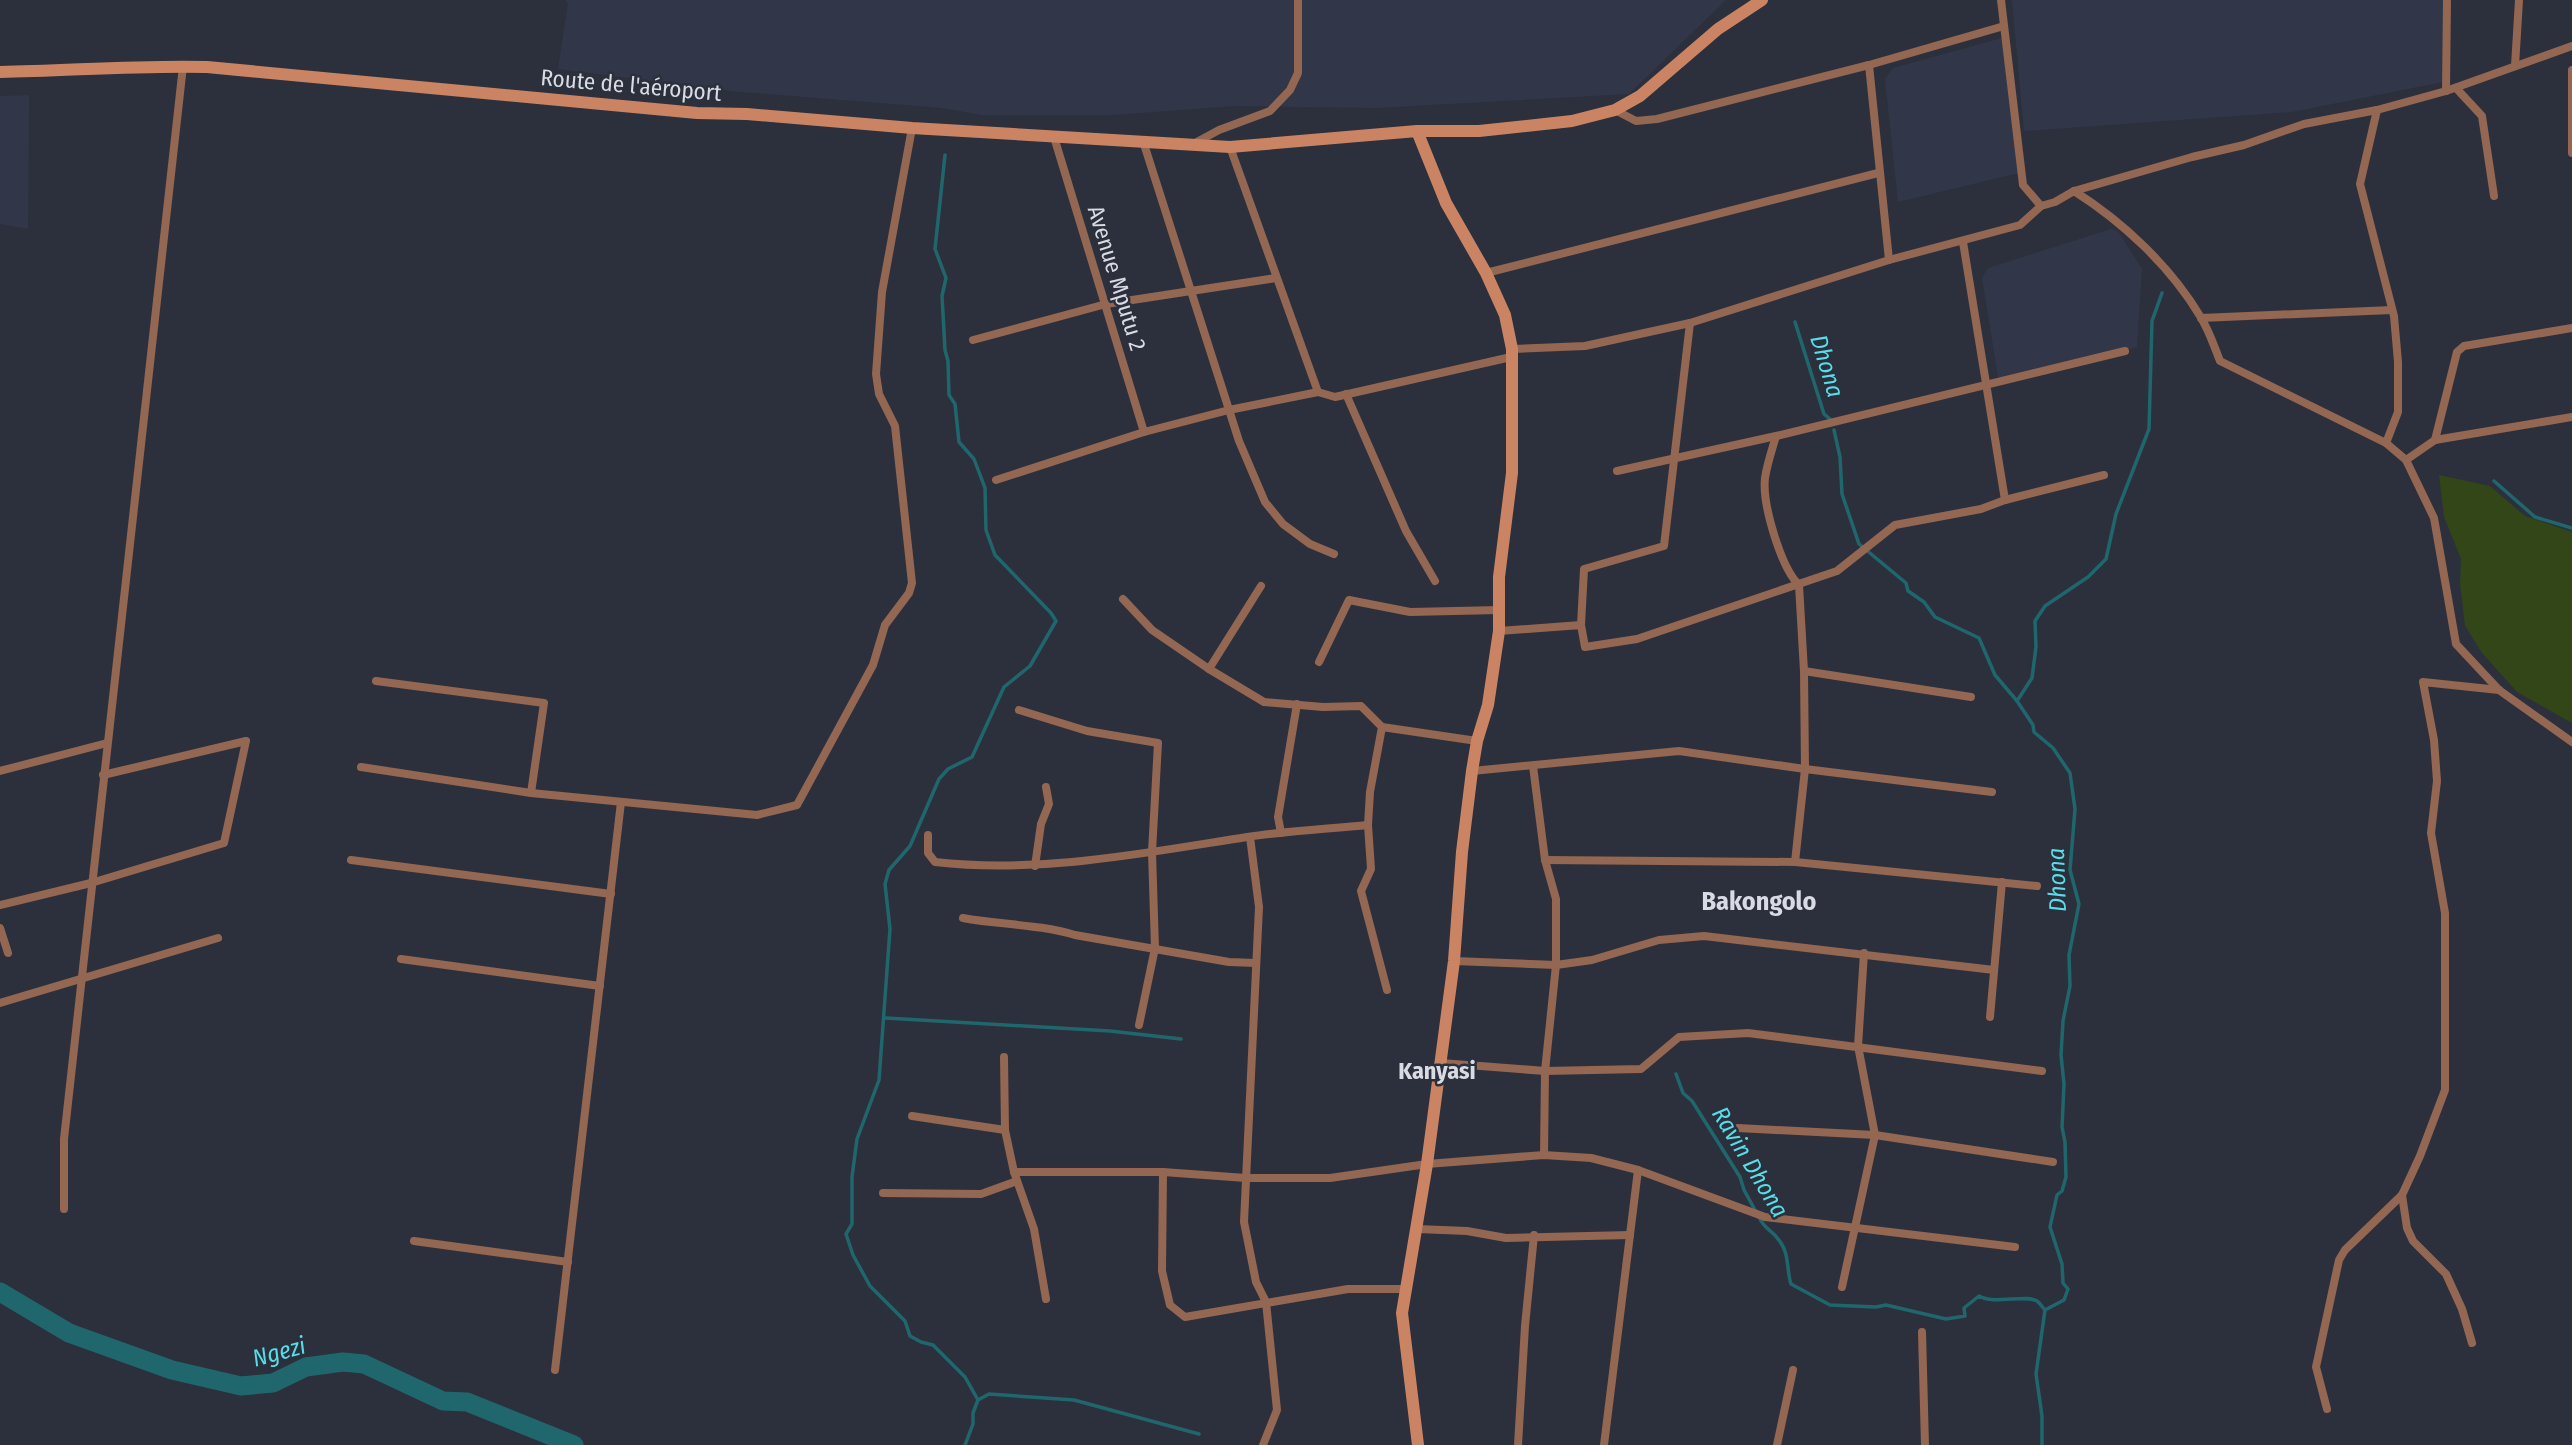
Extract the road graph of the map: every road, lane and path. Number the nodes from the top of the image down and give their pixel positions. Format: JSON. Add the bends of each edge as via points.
{"nodes":[{"id":1,"x":1298,"y":0,"type":"edge"},
{"id":2,"x":1762,"y":0,"type":"edge"},
{"id":3,"x":2001,"y":0,"type":"edge"},
{"id":4,"x":2448,"y":0,"type":"edge"},
{"id":5,"x":2519,"y":0,"type":"edge"},
{"id":6,"x":2004,"y":26,"type":"junction"},
{"id":7,"x":2572,"y":46,"type":"edge"},
{"id":8,"x":1869,"y":65,"type":"junction"},
{"id":9,"x":183,"y":66,"type":"junction"},
{"id":10,"x":2515,"y":66,"type":"junction"},
{"id":11,"x":2572,"y":70,"type":"edge"},
{"id":12,"x":0,"y":72,"type":"edge"},
{"id":13,"x":2456,"y":88,"type":"junction"},
{"id":14,"x":2446,"y":91,"type":"junction"},
{"id":15,"x":1615,"y":110,"type":"junction"},
{"id":16,"x":2377,"y":110,"type":"junction"},
{"id":17,"x":912,"y":128,"type":"junction"},
{"id":18,"x":1418,"y":131,"type":"junction"},
{"id":19,"x":1054,"y":136,"type":"junction"},
{"id":20,"x":1143,"y":141,"type":"junction"},
{"id":21,"x":1192,"y":144,"type":"junction"},
{"id":22,"x":1230,"y":147,"type":"junction"},
{"id":23,"x":2572,"y":153,"type":"edge"},
{"id":24,"x":1878,"y":173,"type":"junction"},
{"id":25,"x":2074,"y":191,"type":"junction"},
{"id":26,"x":2494,"y":196,"type":"dead end"},
{"id":27,"x":2041,"y":206,"type":"junction"},
{"id":28,"x":1963,"y":242,"type":"junction"},
{"id":29,"x":1889,"y":260,"type":"junction"},
{"id":30,"x":1486,"y":273,"type":"junction"},
{"id":31,"x":1276,"y":278,"type":"junction"},
{"id":32,"x":1191,"y":290,"type":"junction"},
{"id":33,"x":1106,"y":304,"type":"junction"},
{"id":34,"x":2392,"y":310,"type":"junction"},
{"id":35,"x":2202,"y":318,"type":"junction"},
{"id":36,"x":1690,"y":323,"type":"junction"},
{"id":37,"x":2572,"y":328,"type":"edge"},
{"id":38,"x":973,"y":340,"type":"dead end"},
{"id":39,"x":2125,"y":351,"type":"dead end"},
{"id":40,"x":1512,"y":353,"type":"junction"},
{"id":41,"x":1986,"y":383,"type":"junction"},
{"id":42,"x":1318,"y":392,"type":"junction"},
{"id":43,"x":1346,"y":394,"type":"junction"},
{"id":44,"x":1229,"y":410,"type":"junction"},
{"id":45,"x":2572,"y":417,"type":"edge"},
{"id":46,"x":1144,"y":432,"type":"junction"},
{"id":47,"x":1776,"y":436,"type":"junction"},
{"id":48,"x":2435,"y":439,"type":"junction"},
{"id":49,"x":2386,"y":443,"type":"junction"},
{"id":50,"x":1674,"y":457,"type":"junction"},
{"id":51,"x":2406,"y":460,"type":"junction"},
{"id":52,"x":1617,"y":471,"type":"dead end"},
{"id":53,"x":2105,"y":475,"type":"dead end"},
{"id":54,"x":996,"y":480,"type":"dead end"},
{"id":55,"x":2006,"y":500,"type":"junction"},
{"id":56,"x":1334,"y":554,"type":"dead end"},
{"id":57,"x":1435,"y":581,"type":"dead end"},
{"id":58,"x":1799,"y":585,"type":"junction"},
{"id":59,"x":1261,"y":586,"type":"dead end"},
{"id":60,"x":1123,"y":599,"type":"dead end"},
{"id":61,"x":1499,"y":610,"type":"junction"},
{"id":62,"x":1581,"y":625,"type":"junction"},
{"id":63,"x":1499,"y":631,"type":"junction"},
{"id":64,"x":1318,"y":662,"type":"dead end"},
{"id":65,"x":1209,"y":669,"type":"junction"},
{"id":66,"x":1804,"y":671,"type":"junction"},
{"id":67,"x":376,"y":681,"type":"dead end"},
{"id":68,"x":2499,"y":690,"type":"junction"},
{"id":69,"x":1971,"y":697,"type":"dead end"},
{"id":70,"x":1297,"y":704,"type":"junction"},
{"id":71,"x":1019,"y":710,"type":"dead end"},
{"id":72,"x":1382,"y":727,"type":"junction"},
{"id":73,"x":1477,"y":741,"type":"junction"},
{"id":74,"x":2572,"y":742,"type":"edge"},
{"id":75,"x":107,"y":744,"type":"junction"},
{"id":76,"x":1533,"y":765,"type":"junction"},
{"id":77,"x":361,"y":767,"type":"dead end"},
{"id":78,"x":1805,"y":769,"type":"junction"},
{"id":79,"x":0,"y":771,"type":"edge"},
{"id":80,"x":1472,"y":771,"type":"junction"},
{"id":81,"x":103,"y":775,"type":"junction"},
{"id":82,"x":1046,"y":786,"type":"dead end"},
{"id":83,"x":1992,"y":792,"type":"dead end"},
{"id":84,"x":531,"y":793,"type":"junction"},
{"id":85,"x":621,"y":802,"type":"junction"},
{"id":86,"x":1368,"y":825,"type":"junction"},
{"id":87,"x":1280,"y":833,"type":"junction"},
{"id":88,"x":928,"y":835,"type":"dead end"},
{"id":89,"x":1250,"y":837,"type":"junction"},
{"id":90,"x":1153,"y":852,"type":"junction"},
{"id":91,"x":351,"y":860,"type":"dead end"},
{"id":92,"x":1545,"y":860,"type":"junction"},
{"id":93,"x":1795,"y":862,"type":"junction"},
{"id":94,"x":1035,"y":866,"type":"junction"},
{"id":95,"x":2002,"y":882,"type":"junction"},
{"id":96,"x":91,"y":883,"type":"junction"},
{"id":97,"x":2036,"y":886,"type":"dead end"},
{"id":98,"x":611,"y":894,"type":"junction"},
{"id":99,"x":0,"y":905,"type":"edge"},
{"id":100,"x":963,"y":918,"type":"dead end"},
{"id":101,"x":0,"y":928,"type":"edge"},
{"id":102,"x":218,"y":939,"type":"dead end"},
{"id":103,"x":1155,"y":948,"type":"junction"},
{"id":104,"x":8,"y":953,"type":"dead end"},
{"id":105,"x":1864,"y":954,"type":"junction"},
{"id":106,"x":401,"y":959,"type":"dead end"},
{"id":107,"x":1454,"y":961,"type":"junction"},
{"id":108,"x":1256,"y":963,"type":"junction"},
{"id":109,"x":1556,"y":965,"type":"junction"},
{"id":110,"x":1994,"y":970,"type":"junction"},
{"id":111,"x":82,"y":978,"type":"junction"},
{"id":112,"x":600,"y":986,"type":"junction"},
{"id":113,"x":1387,"y":990,"type":"dead end"},
{"id":114,"x":0,"y":1003,"type":"edge"},
{"id":115,"x":1990,"y":1017,"type":"dead end"},
{"id":116,"x":1139,"y":1025,"type":"dead end"},
{"id":117,"x":1858,"y":1046,"type":"junction"},
{"id":118,"x":1003,"y":1057,"type":"dead end"},
{"id":119,"x":1441,"y":1063,"type":"junction"},
{"id":120,"x":1545,"y":1071,"type":"junction"},
{"id":121,"x":2042,"y":1071,"type":"dead end"},
{"id":122,"x":912,"y":1116,"type":"dead end"},
{"id":123,"x":1738,"y":1128,"type":"dead end"},
{"id":124,"x":1005,"y":1130,"type":"junction"},
{"id":125,"x":1875,"y":1135,"type":"junction"},
{"id":126,"x":1545,"y":1155,"type":"junction"},
{"id":127,"x":2053,"y":1162,"type":"dead end"},
{"id":128,"x":1427,"y":1164,"type":"junction"},
{"id":129,"x":1638,"y":1170,"type":"junction"},
{"id":130,"x":1163,"y":1172,"type":"junction"},
{"id":131,"x":1015,"y":1176,"type":"junction"},
{"id":132,"x":1247,"y":1178,"type":"junction"},
{"id":133,"x":883,"y":1193,"type":"dead end"},
{"id":134,"x":2402,"y":1195,"type":"junction"},
{"id":135,"x":64,"y":1209,"type":"dead end"},
{"id":136,"x":1854,"y":1228,"type":"junction"},
{"id":137,"x":1417,"y":1230,"type":"junction"},
{"id":138,"x":1534,"y":1235,"type":"junction"},
{"id":139,"x":1630,"y":1235,"type":"junction"},
{"id":140,"x":414,"y":1241,"type":"dead end"},
{"id":141,"x":2015,"y":1247,"type":"dead end"},
{"id":142,"x":568,"y":1262,"type":"junction"},
{"id":143,"x":1842,"y":1287,"type":"dead end"},
{"id":144,"x":1407,"y":1289,"type":"junction"},
{"id":145,"x":1046,"y":1299,"type":"dead end"},
{"id":146,"x":1266,"y":1302,"type":"junction"},
{"id":147,"x":1922,"y":1332,"type":"dead end"},
{"id":148,"x":2472,"y":1343,"type":"dead end"},
{"id":149,"x":555,"y":1370,"type":"dead end"},
{"id":150,"x":1793,"y":1370,"type":"dead end"},
{"id":151,"x":2327,"y":1409,"type":"dead end"},
{"id":152,"x":1263,"y":1445,"type":"edge"},
{"id":153,"x":1418,"y":1445,"type":"edge"},
{"id":154,"x":1518,"y":1445,"type":"edge"},
{"id":155,"x":1604,"y":1445,"type":"edge"},
{"id":156,"x":1777,"y":1445,"type":"edge"},
{"id":157,"x":1925,"y":1445,"type":"edge"}],
"edges":[{"from":1,"to":21,"type":"street","via":[[1298,73],[1290,90],[1270,111]]},
{"from":2,"to":15,"type":"street","name":"Route de l'aéroport","via":[[1718,29],[1640,96]]},
{"from":3,"to":6,"type":"street"},
{"from":4,"to":14,"type":"street"},
{"from":5,"to":10,"type":"street"},
{"from":6,"to":8,"type":"street"},
{"from":6,"to":27,"type":"street","via":[[2023,185]]},
{"from":7,"to":10,"type":"street"},
{"from":8,"to":15,"type":"street","via":[[1657,119],[1636,121]]},
{"from":8,"to":24,"type":"street"},
{"from":9,"to":12,"type":"street","name":"Route de l'aéroport"},
{"from":9,"to":17,"type":"street","name":"Route de l'aéroport","via":[[622,107]]},
{"from":9,"to":75,"type":"street"},
{"from":10,"to":13,"type":"street"},
{"from":11,"to":23,"type":"street"},
{"from":13,"to":14,"type":"street"},
{"from":13,"to":26,"type":"street","via":[[2482,116]]},
{"from":14,"to":16,"type":"street"},
{"from":15,"to":18,"type":"street","name":"Route de l'aéroport","via":[[1559,123]]},
{"from":16,"to":25,"type":"street","via":[[2304,124]]},
{"from":16,"to":34,"type":"street","via":[[2360,184]]},
{"from":17,"to":19,"type":"street","name":"Route de l'aéroport"},
{"from":17,"to":85,"type":"street","via":[[882,292],[876,374],[879,394],[895,426],[911,568],[909,593],[885,625],[873,665],[797,806],[757,815]]},
{"from":18,"to":22,"type":"street","name":"Route de l'aéroport"},
{"from":18,"to":30,"type":"street","via":[[1446,203]]},
{"from":19,"to":20,"type":"street","name":"Route de l'aéroport"},
{"from":19,"to":33,"type":"street","name":"Avenue Mputu 2"},
{"from":20,"to":21,"type":"street","name":"Route de l'aéroport"},
{"from":20,"to":32,"type":"street"},
{"from":21,"to":22,"type":"street","name":"Route de l'aéroport"},
{"from":22,"to":31,"type":"street"},
{"from":24,"to":29,"type":"street"},
{"from":24,"to":30,"type":"street"},
{"from":25,"to":27,"type":"street"},
{"from":25,"to":35,"type":"street","via":[[2099,207],[2170,273]]},
{"from":27,"to":28,"type":"street","via":[[2020,225]]},
{"from":28,"to":29,"type":"street"},
{"from":28,"to":41,"type":"street"},
{"from":29,"to":36,"type":"street"},
{"from":30,"to":40,"type":"street","via":[[1505,315]]},
{"from":31,"to":32,"type":"street"},
{"from":31,"to":42,"type":"street"},
{"from":32,"to":33,"type":"street"},
{"from":32,"to":44,"type":"street"},
{"from":33,"to":38,"type":"street"},
{"from":33,"to":46,"type":"street","name":"Avenue Mputu 2"},
{"from":34,"to":35,"type":"street"},
{"from":34,"to":49,"type":"street","via":[[2398,412]]},
{"from":35,"to":49,"type":"street","via":[[2220,361]]},
{"from":36,"to":40,"type":"street","via":[[1585,346]]},
{"from":36,"to":50,"type":"street"},
{"from":37,"to":48,"type":"street","via":[[2464,346],[2458,352]]},
{"from":39,"to":41,"type":"street"},
{"from":40,"to":43,"type":"street"},
{"from":40,"to":61,"type":"street","via":[[1511,473]]},
{"from":41,"to":47,"type":"street"},
{"from":41,"to":55,"type":"street"},
{"from":42,"to":43,"type":"street","via":[[1335,397]]},
{"from":42,"to":44,"type":"street"},
{"from":43,"to":57,"type":"street","via":[[1406,531]]},
{"from":44,"to":46,"type":"street"},
{"from":44,"to":56,"type":"street","via":[[1265,502],[1310,544]]},
{"from":45,"to":48,"type":"street"},
{"from":46,"to":54,"type":"street"},
{"from":47,"to":50,"type":"street"},
{"from":47,"to":58,"type":"street","via":[[1765,480],[1767,507],[1790,576]]},
{"from":48,"to":51,"type":"street"},
{"from":49,"to":51,"type":"street"},
{"from":50,"to":52,"type":"street"},
{"from":50,"to":62,"type":"street","via":[[1664,546],[1584,569]]},
{"from":51,"to":68,"type":"street","via":[[2434,518],[2456,644]]},
{"from":53,"to":55,"type":"street"},
{"from":55,"to":58,"type":"street","via":[[1895,525],[1837,570]]},
{"from":58,"to":62,"type":"street","via":[[1637,639],[1585,647]]},
{"from":58,"to":66,"type":"street"},
{"from":59,"to":65,"type":"street"},
{"from":60,"to":65,"type":"street","via":[[1152,630]]},
{"from":61,"to":63,"type":"street"},
{"from":61,"to":64,"type":"street","via":[[1410,612],[1349,600]]},
{"from":62,"to":63,"type":"street"},
{"from":63,"to":73,"type":"street","via":[[1488,705]]},
{"from":65,"to":70,"type":"street","via":[[1264,702]]},
{"from":66,"to":69,"type":"street"},
{"from":66,"to":78,"type":"street"},
{"from":67,"to":84,"type":"street","via":[[544,703]]},
{"from":68,"to":74,"type":"street"},
{"from":68,"to":134,"type":"street","via":[[2423,682],[2437,781],[2431,833],[2445,913],[2445,1090]]},
{"from":70,"to":72,"type":"street","via":[[1361,706]]},
{"from":70,"to":87,"type":"street","via":[[1278,817]]},
{"from":71,"to":90,"type":"street","via":[[1087,731],[1158,743]]},
{"from":72,"to":73,"type":"street"},
{"from":72,"to":86,"type":"street"},
{"from":73,"to":80,"type":"street"},
{"from":75,"to":79,"type":"street"},
{"from":75,"to":81,"type":"street"},
{"from":76,"to":78,"type":"street","via":[[1679,751]]},
{"from":76,"to":80,"type":"street"},
{"from":76,"to":92,"type":"street"},
{"from":77,"to":84,"type":"street"},
{"from":78,"to":83,"type":"street"},
{"from":78,"to":93,"type":"street"},
{"from":80,"to":107,"type":"street"},
{"from":81,"to":96,"type":"street"},
{"from":81,"to":96,"type":"street","via":[[246,741],[224,843]]},
{"from":82,"to":94,"type":"street","via":[[1049,804]]},
{"from":84,"to":85,"type":"street"},
{"from":85,"to":98,"type":"street"},
{"from":86,"to":87,"type":"street"},
{"from":86,"to":113,"type":"street","via":[[1371,869],[1362,891]]},
{"from":87,"to":89,"type":"street"},
{"from":88,"to":94,"type":"street","via":[[928,853],[935,862]]},
{"from":89,"to":90,"type":"street"},
{"from":89,"to":108,"type":"street","via":[[1259,907]]},
{"from":90,"to":94,"type":"street"},
{"from":90,"to":103,"type":"street"},
{"from":91,"to":98,"type":"street"},
{"from":92,"to":93,"type":"street"},
{"from":92,"to":109,"type":"street","via":[[1556,899]]},
{"from":93,"to":95,"type":"street"},
{"from":95,"to":97,"type":"street"},
{"from":95,"to":110,"type":"street"},
{"from":96,"to":99,"type":"street"},
{"from":96,"to":111,"type":"street"},
{"from":98,"to":112,"type":"street"},
{"from":100,"to":103,"type":"street","via":[[1052,928]]},
{"from":101,"to":104,"type":"street"},
{"from":102,"to":111,"type":"street"},
{"from":103,"to":108,"type":"street"},
{"from":103,"to":116,"type":"street"},
{"from":105,"to":109,"type":"street","via":[[1704,936],[1659,940],[1592,960]]},
{"from":105,"to":110,"type":"street"},
{"from":105,"to":117,"type":"street"},
{"from":106,"to":112,"type":"street"},
{"from":107,"to":109,"type":"street"},
{"from":107,"to":119,"type":"street"},
{"from":108,"to":132,"type":"street"},
{"from":109,"to":120,"type":"street"},
{"from":110,"to":115,"type":"street"},
{"from":111,"to":114,"type":"street"},
{"from":111,"to":135,"type":"street","via":[[64,1139]]},
{"from":112,"to":142,"type":"street"},
{"from":117,"to":120,"type":"street","via":[[1748,1033],[1679,1037],[1641,1069]]},
{"from":117,"to":121,"type":"street"},
{"from":117,"to":125,"type":"street"},
{"from":118,"to":124,"type":"street"},
{"from":119,"to":120,"type":"street"},
{"from":119,"to":128,"type":"street"},
{"from":120,"to":126,"type":"street"},
{"from":122,"to":124,"type":"street"},
{"from":123,"to":125,"type":"street"},
{"from":124,"to":131,"type":"street"},
{"from":125,"to":127,"type":"street"},
{"from":125,"to":136,"type":"street"},
{"from":126,"to":128,"type":"street"},
{"from":126,"to":129,"type":"street","via":[[1591,1158]]},
{"from":128,"to":132,"type":"street","via":[[1330,1178]]},
{"from":128,"to":137,"type":"street"},
{"from":129,"to":136,"type":"street","via":[[1765,1217]]},
{"from":129,"to":139,"type":"street"},
{"from":130,"to":131,"type":"street"},
{"from":130,"to":132,"type":"street"},
{"from":130,"to":146,"type":"street","via":[[1162,1271],[1170,1305],[1185,1317]]},
{"from":131,"to":133,"type":"street","via":[[981,1194]]},
{"from":131,"to":145,"type":"street","via":[[1034,1229]]},
{"from":132,"to":146,"type":"street","via":[[1244,1222],[1256,1282]]},
{"from":134,"to":148,"type":"street","via":[[2413,1241],[2446,1274]]},
{"from":134,"to":151,"type":"street","via":[[2339,1260],[2316,1367]]},
{"from":136,"to":141,"type":"street"},
{"from":136,"to":143,"type":"street"},
{"from":137,"to":138,"type":"street","via":[[1506,1238]]},
{"from":137,"to":144,"type":"street"},
{"from":138,"to":139,"type":"street"},
{"from":138,"to":154,"type":"street"},
{"from":139,"to":155,"type":"street"},
{"from":140,"to":142,"type":"street"},
{"from":142,"to":149,"type":"street"},
{"from":144,"to":146,"type":"street","via":[[1348,1289]]},
{"from":144,"to":153,"type":"street","via":[[1402,1313]]},
{"from":146,"to":152,"type":"street","via":[[1277,1410]]},
{"from":147,"to":157,"type":"street"},
{"from":150,"to":156,"type":"street"}]}
